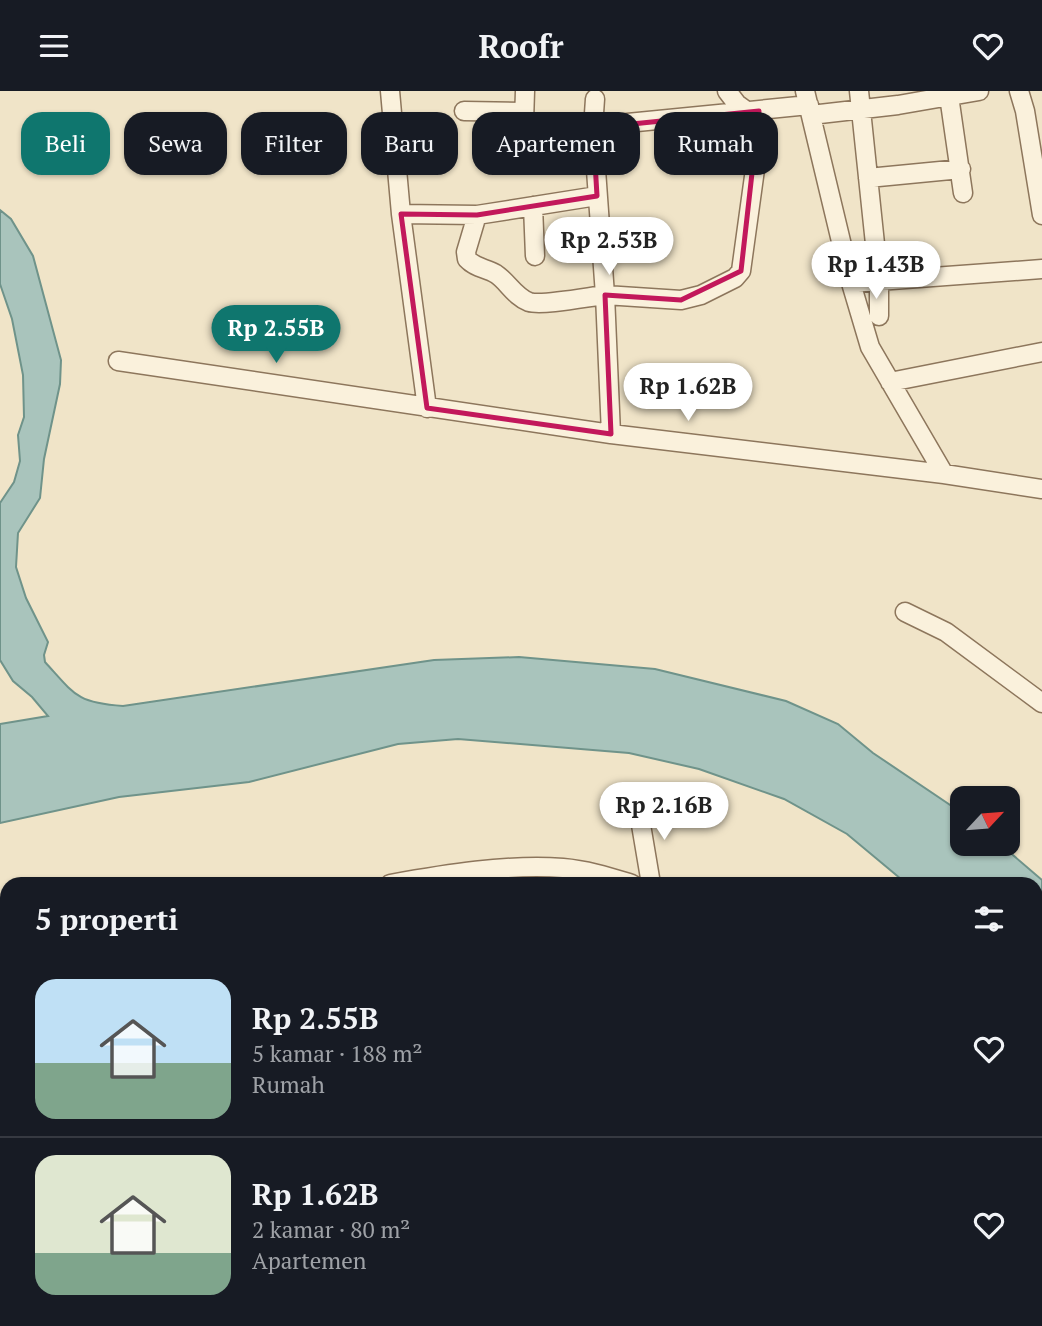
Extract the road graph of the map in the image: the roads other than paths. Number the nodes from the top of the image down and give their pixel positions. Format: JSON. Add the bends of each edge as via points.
{"nodes":[{"id":1,"x":390,"y":91,"type":"edge"},
{"id":2,"x":524,"y":91,"type":"edge"},
{"id":3,"x":727,"y":91,"type":"edge"},
{"id":4,"x":859,"y":91,"type":"edge"},
{"id":5,"x":979,"y":91,"type":"edge"},
{"id":6,"x":1019,"y":91,"type":"edge"},
{"id":7,"x":949,"y":96,"type":"junction"},
{"id":8,"x":595,"y":99,"type":"dead end"},
{"id":9,"x":808,"y":104,"type":"edge"},
{"id":10,"x":862,"y":110,"type":"junction"},
{"id":11,"x":464,"y":111,"type":"dead end"},
{"id":12,"x":523,"y":112,"type":"joint"},
{"id":13,"x":594,"y":112,"type":"edge"},
{"id":14,"x":753,"y":112,"type":"joint"},
{"id":15,"x":1036,"y":140,"type":"edge"},
{"id":16,"x":961,"y":169,"type":"junction"},
{"id":17,"x":596,"y":175,"type":"edge"},
{"id":18,"x":754,"y":175,"type":"edge"},
{"id":19,"x":868,"y":178,"type":"junction"},
{"id":20,"x":964,"y":193,"type":"dead end"},
{"id":21,"x":597,"y":196,"type":"junction"},
{"id":22,"x":533,"y":206,"type":"junction"},
{"id":23,"x":401,"y":214,"type":"junction"},
{"id":24,"x":477,"y":215,"type":"junction"},
{"id":25,"x":1042,"y":215,"type":"edge"},
{"id":26,"x":536,"y":256,"type":"dead end"},
{"id":27,"x":1042,"y":269,"type":"edge"},
{"id":28,"x":879,"y":282,"type":"junction"},
{"id":29,"x":851,"y":283,"type":"junction"},
{"id":30,"x":604,"y":295,"type":"junction"},
{"id":31,"x":879,"y":316,"type":"dead end"},
{"id":32,"x":1042,"y":352,"type":"edge"},
{"id":33,"x":118,"y":361,"type":"dead end"},
{"id":34,"x":890,"y":382,"type":"junction"},
{"id":35,"x":427,"y":408,"type":"junction"},
{"id":36,"x":611,"y":434,"type":"junction"},
{"id":37,"x":944,"y":474,"type":"junction"},
{"id":38,"x":1042,"y":489,"type":"edge"},
{"id":39,"x":905,"y":612,"type":"dead end"},
{"id":40,"x":1042,"y":703,"type":"edge"},
{"id":41,"x":638,"y":807,"type":"dead end"},
{"id":42,"x":480,"y":877,"type":"edge"},
{"id":43,"x":586,"y":877,"type":"edge"},
{"id":44,"x":650,"y":877,"type":"edge"}],
"edges":[{"from":1,"to":23,"type":"street"},
{"from":2,"to":12,"type":"street"},
{"from":3,"to":14,"type":"street","via":[[737,104]]},
{"from":4,"to":10,"type":"street"},
{"from":5,"to":7,"type":"street"},
{"from":6,"to":15,"type":"street"},
{"from":7,"to":10,"type":"street"},
{"from":7,"to":16,"type":"street"},
{"from":8,"to":13,"type":"street"},
{"from":9,"to":10,"type":"street"},
{"from":9,"to":14,"type":"street"},
{"from":9,"to":29,"type":"street"},
{"from":10,"to":19,"type":"street"},
{"from":11,"to":12,"type":"street"},
{"from":15,"to":25,"type":"street"},
{"from":16,"to":19,"type":"street"},
{"from":16,"to":20,"type":"street"},
{"from":17,"to":21,"type":"street"},
{"from":18,"to":30,"type":"street","via":[[741,271],[735,278],[681,300]]},
{"from":19,"to":28,"type":"street"},
{"from":21,"to":22,"type":"street"},
{"from":21,"to":30,"type":"street"},
{"from":22,"to":24,"type":"street"},
{"from":22,"to":26,"type":"street"},
{"from":23,"to":24,"type":"street"},
{"from":23,"to":35,"type":"street"},
{"from":24,"to":30,"type":"street","via":[[467,260],[504,279],[528,302]]},
{"from":27,"to":28,"type":"street"},
{"from":28,"to":29,"type":"street"},
{"from":28,"to":31,"type":"street"},
{"from":29,"to":34,"type":"street","via":[[870,347]]},
{"from":30,"to":36,"type":"street"},
{"from":32,"to":34,"type":"street"},
{"from":33,"to":35,"type":"street"},
{"from":34,"to":37,"type":"street"},
{"from":35,"to":36,"type":"street"},
{"from":36,"to":37,"type":"street"},
{"from":37,"to":38,"type":"street"},
{"from":39,"to":40,"type":"street","via":[[946,632]]},
{"from":41,"to":44,"type":"street"},
{"from":42,"to":43,"type":"street","via":[[534,867]]}]}
